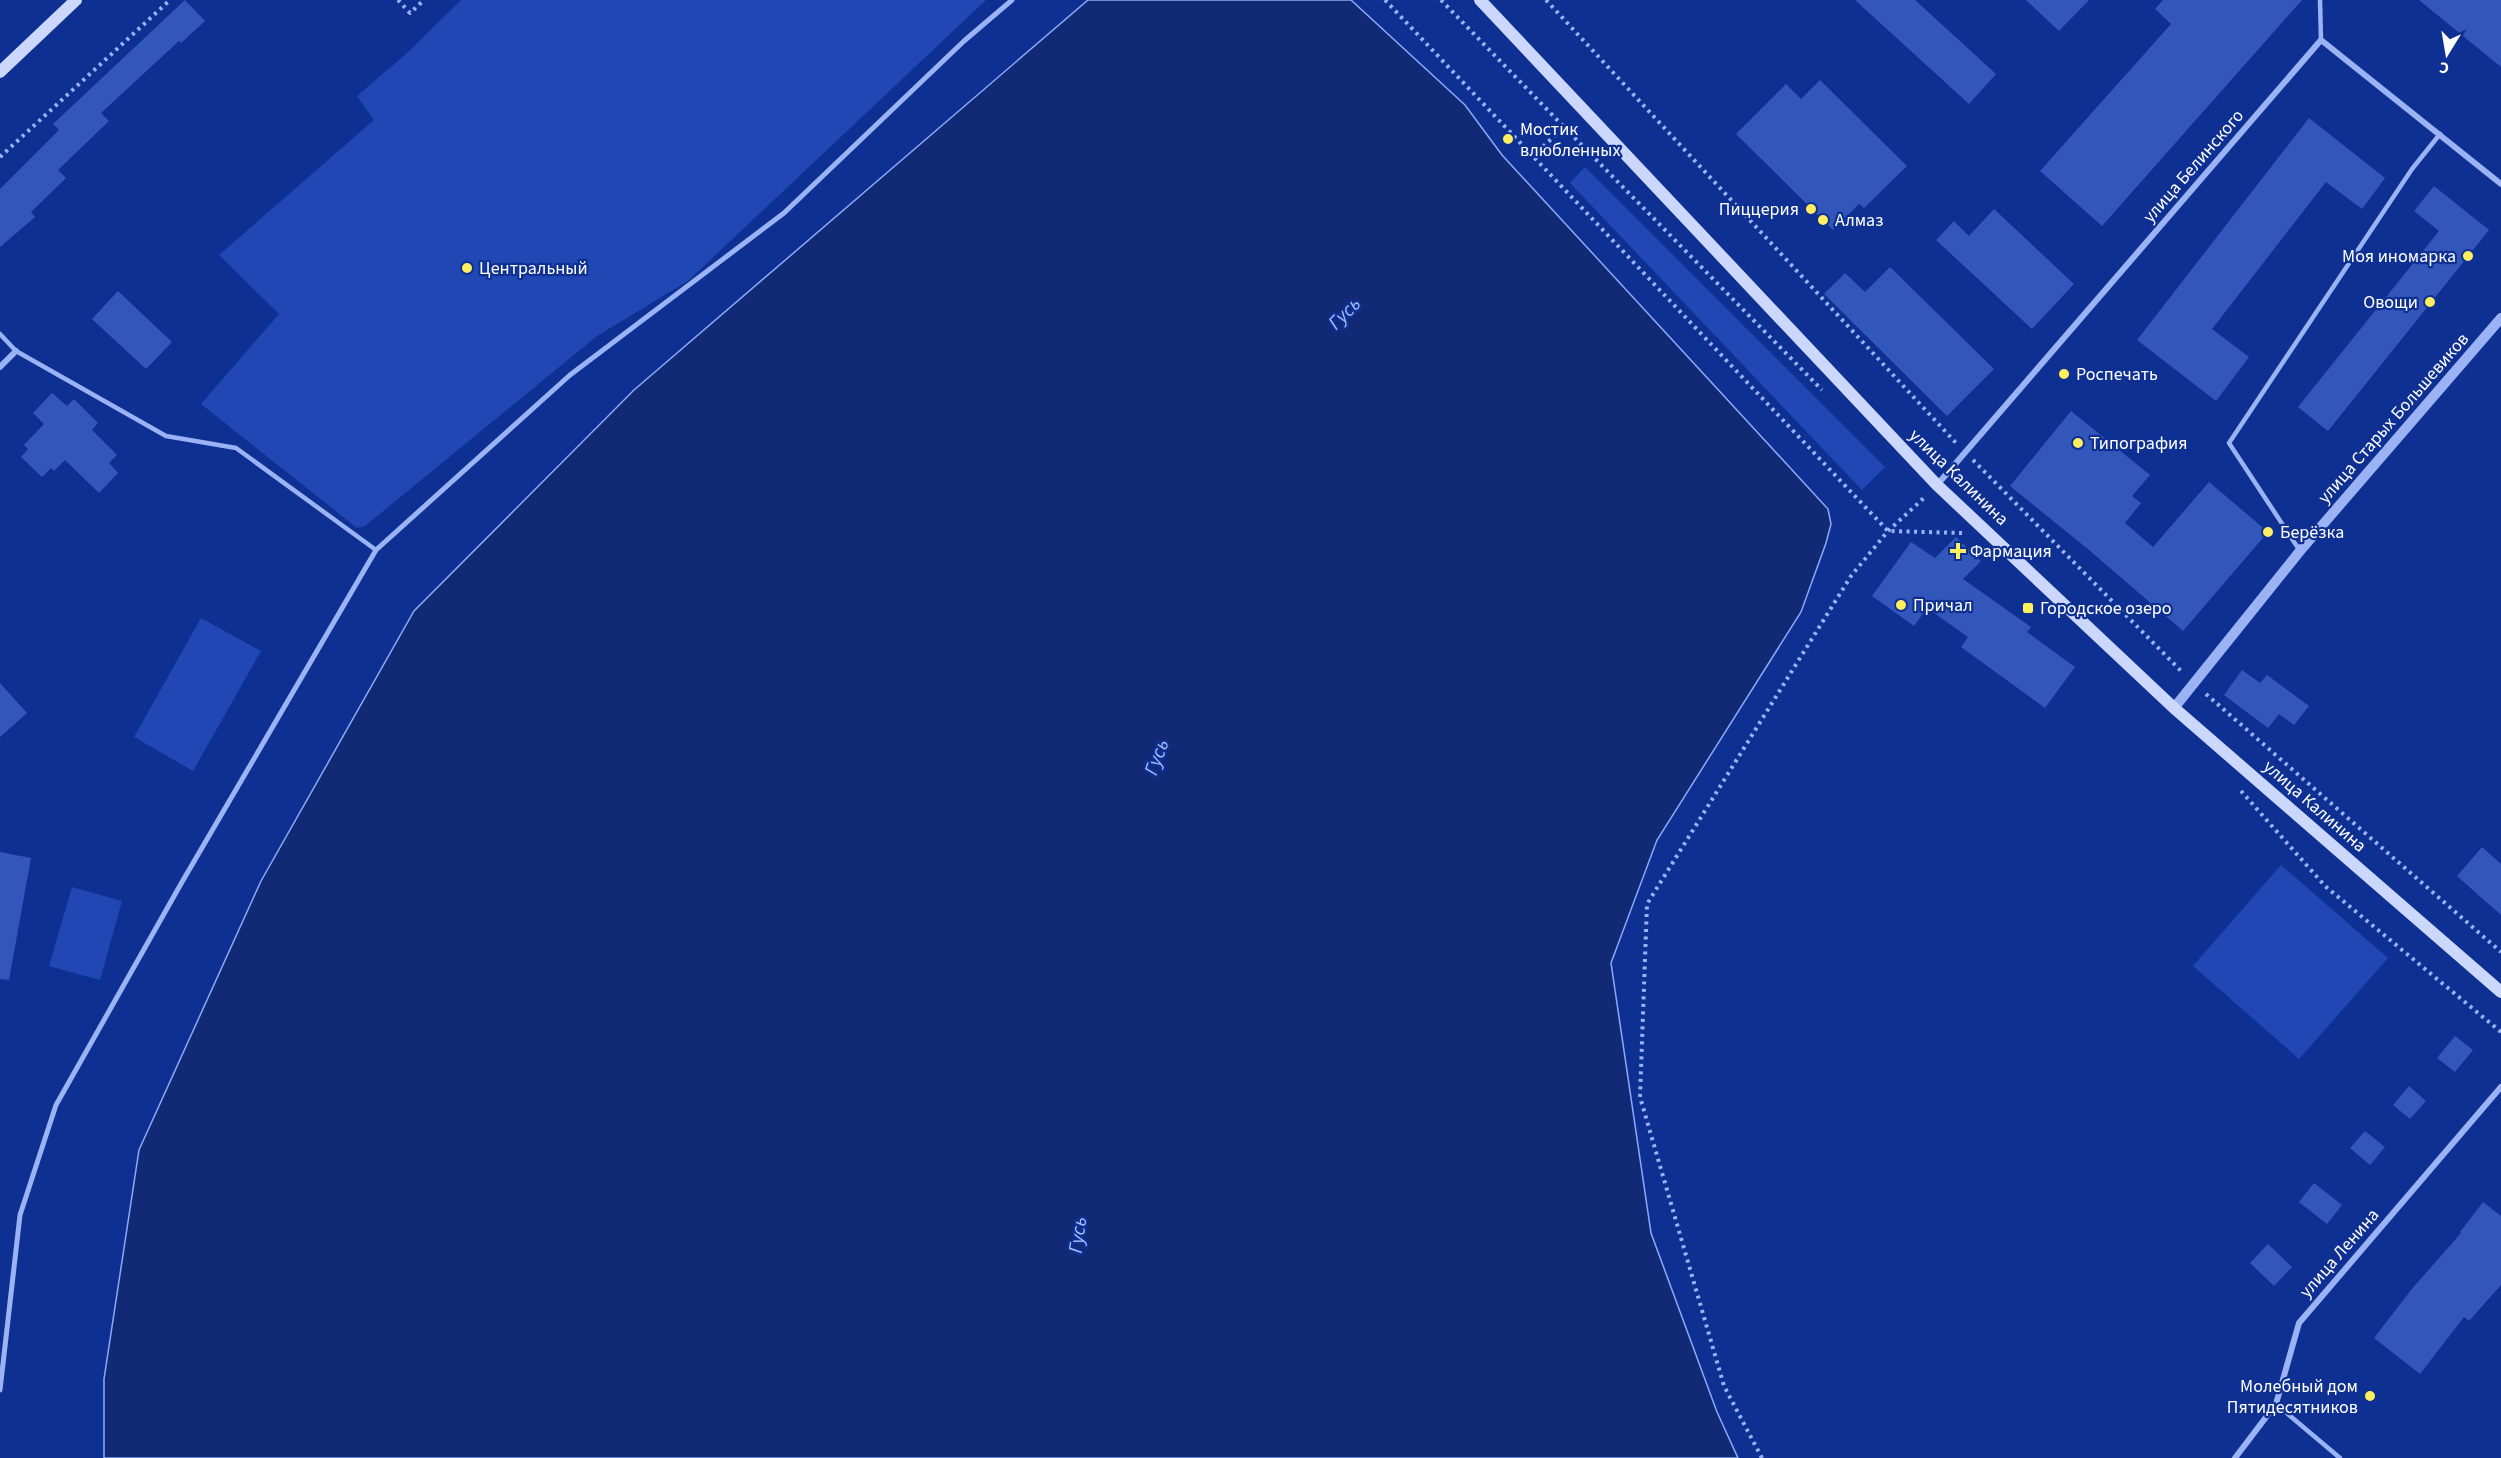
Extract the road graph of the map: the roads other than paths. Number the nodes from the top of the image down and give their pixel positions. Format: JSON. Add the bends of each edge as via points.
{"nodes":[{"id":1,"x":76,"y":0,"type":"edge"},
{"id":2,"x":1012,"y":0,"type":"edge"},
{"id":3,"x":1480,"y":0,"type":"edge"},
{"id":4,"x":2320,"y":0,"type":"edge"},
{"id":5,"x":2321,"y":40,"type":"junction"},
{"id":6,"x":0,"y":72,"type":"edge"},
{"id":7,"x":2440,"y":134,"type":"junction"},
{"id":8,"x":2501,"y":184,"type":"edge"},
{"id":9,"x":2501,"y":318,"type":"edge"},
{"id":10,"x":0,"y":334,"type":"edge"},
{"id":11,"x":16,"y":351,"type":"junction"},
{"id":12,"x":0,"y":366,"type":"edge"},
{"id":13,"x":1937,"y":485,"type":"junction"},
{"id":14,"x":376,"y":550,"type":"junction"},
{"id":15,"x":2300,"y":551,"type":"junction"},
{"id":16,"x":2174,"y":708,"type":"junction"},
{"id":17,"x":2501,"y":992,"type":"edge"},
{"id":18,"x":2501,"y":1087,"type":"edge"},
{"id":19,"x":0,"y":1390,"type":"edge"},
{"id":20,"x":2276,"y":1404,"type":"junction"},
{"id":21,"x":2235,"y":1458,"type":"edge"},
{"id":22,"x":2340,"y":1458,"type":"edge"}],
"edges":[{"from":1,"to":6,"type":"main road"},
{"from":2,"to":14,"type":"street","via":[[784,213],[570,375]]},
{"from":3,"to":13,"type":"main road","name":"улица Калинина"},
{"from":4,"to":5,"type":"lane"},
{"from":5,"to":7,"type":"street"},
{"from":5,"to":13,"type":"street","name":"улица Белинского"},
{"from":7,"to":8,"type":"street"},
{"from":7,"to":15,"type":"lane","via":[[2412,169],[2229,443]]},
{"from":9,"to":15,"type":"street","name":"улица Старых Большевиков"},
{"from":10,"to":11,"type":"lane"},
{"from":11,"to":12,"type":"street"},
{"from":11,"to":14,"type":"lane","via":[[166,436],[236,448]]},
{"from":13,"to":16,"type":"main road","name":"улица Калинина"},
{"from":14,"to":19,"type":"street","via":[[56,1105],[20,1215]]},
{"from":15,"to":16,"type":"street","name":"улица Старых Большевиков"},
{"from":16,"to":17,"type":"main road","name":"улица Калинина"},
{"from":18,"to":20,"type":"street","name":"улица Ленина","via":[[2299,1323]]},
{"from":20,"to":21,"type":"street","name":"улица Ленина"},
{"from":20,"to":22,"type":"lane"}]}
